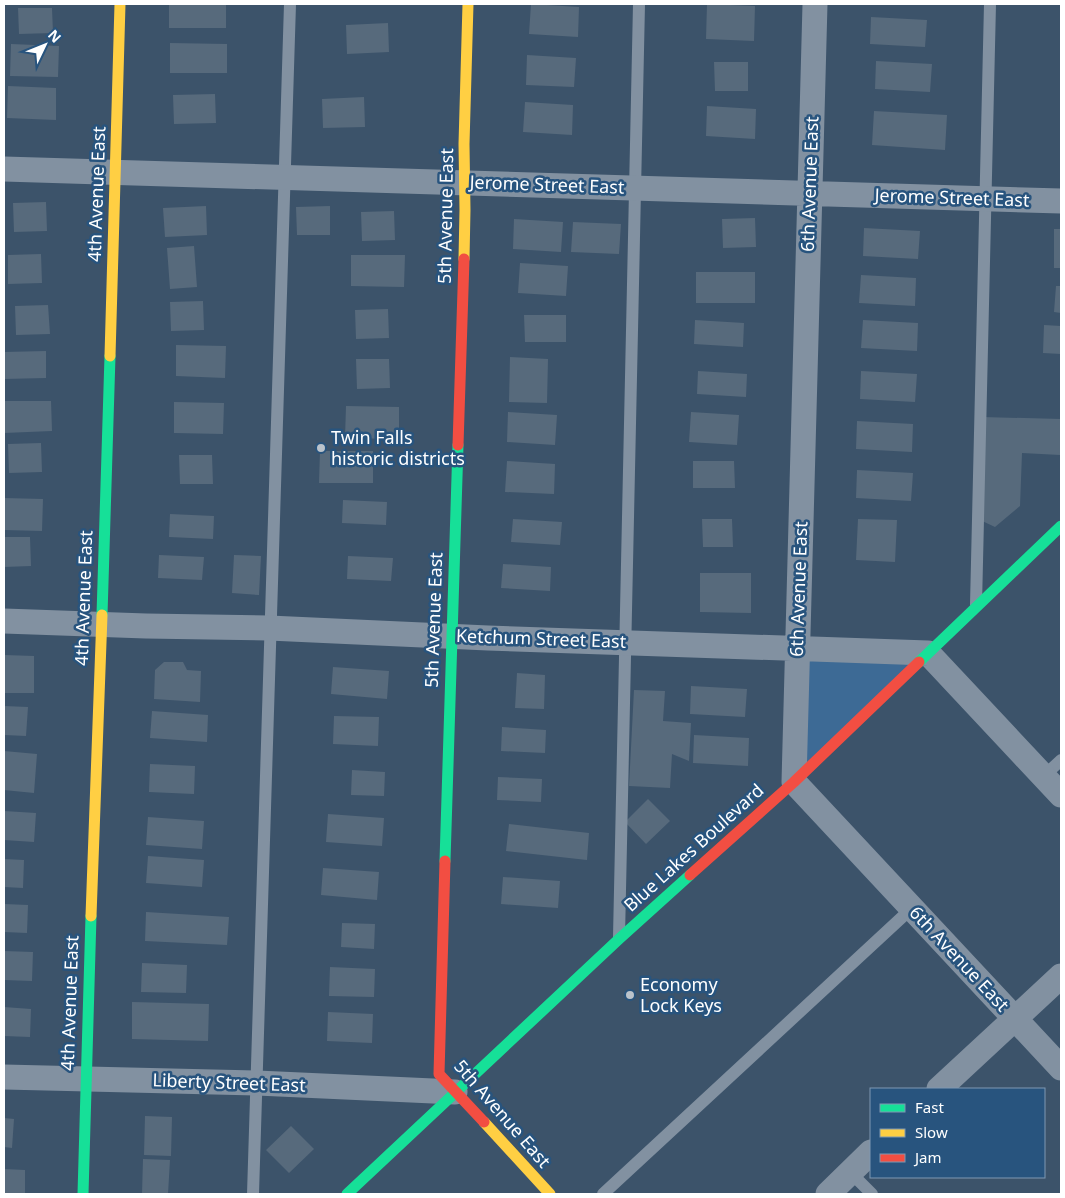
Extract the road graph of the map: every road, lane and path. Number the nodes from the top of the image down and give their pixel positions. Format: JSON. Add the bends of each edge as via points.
{"nodes":[{"id":1,"x":120,"y":4,"type":"edge"},
{"id":2,"x":290,"y":4,"type":"edge"},
{"id":3,"x":468,"y":4,"type":"edge"},
{"id":4,"x":639,"y":4,"type":"edge"},
{"id":5,"x":815,"y":4,"type":"edge"},
{"id":6,"x":990,"y":4,"type":"edge"},
{"id":7,"x":4,"y":169,"type":"edge"},
{"id":8,"x":115,"y":172,"type":"junction"},
{"id":9,"x":285,"y":178,"type":"junction"},
{"id":10,"x":464,"y":182,"type":"junction"},
{"id":11,"x":635,"y":188,"type":"junction"},
{"id":12,"x":809,"y":193,"type":"junction"},
{"id":13,"x":985,"y":199,"type":"junction"},
{"id":14,"x":1061,"y":201,"type":"edge"},
{"id":15,"x":1061,"y":526,"type":"edge"},
{"id":16,"x":976,"y":608,"type":"junction"},
{"id":17,"x":4,"y":621,"type":"edge"},
{"id":18,"x":102,"y":624,"type":"junction"},
{"id":19,"x":270,"y":628,"type":"junction"},
{"id":20,"x":451,"y":636,"type":"junction"},
{"id":21,"x":625,"y":642,"type":"junction"},
{"id":22,"x":797,"y":648,"type":"junction"},
{"id":23,"x":928,"y":653,"type":"junction"},
{"id":24,"x":1053,"y":768,"type":"edge"},
{"id":25,"x":794,"y":782,"type":"junction"},
{"id":26,"x":1061,"y":795,"type":"edge"},
{"id":27,"x":912,"y":908,"type":"junction"},
{"id":28,"x":618,"y":939,"type":"junction"},
{"id":29,"x":1061,"y":976,"type":"edge"},
{"id":30,"x":1015,"y":1019,"type":"junction"},
{"id":31,"x":1061,"y":1068,"type":"edge"},
{"id":32,"x":4,"y":1077,"type":"edge"},
{"id":33,"x":85,"y":1079,"type":"junction"},
{"id":34,"x":258,"y":1083,"type":"junction"},
{"id":35,"x":940,"y":1088,"type":"edge"},
{"id":36,"x":455,"y":1092,"type":"junction"},
{"id":37,"x":870,"y":1153,"type":"edge"},
{"id":38,"x":850,"y":1172,"type":"junction"},
{"id":39,"x":83,"y":1194,"type":"edge"},
{"id":40,"x":253,"y":1194,"type":"edge"},
{"id":41,"x":347,"y":1194,"type":"edge"},
{"id":42,"x":550,"y":1194,"type":"edge"},
{"id":43,"x":603,"y":1194,"type":"edge"},
{"id":44,"x":828,"y":1194,"type":"edge"},
{"id":45,"x":872,"y":1194,"type":"edge"}],
"edges":[{"from":1,"to":8,"type":"street","name":"4th Avenue East"},
{"from":2,"to":9,"type":"lane"},
{"from":3,"to":10,"type":"street","name":"5th Avenue East"},
{"from":4,"to":11,"type":"lane"},
{"from":5,"to":12,"type":"street","name":"6th Avenue East"},
{"from":6,"to":13,"type":"lane"},
{"from":7,"to":8,"type":"street","name":"Jerome Street East"},
{"from":8,"to":9,"type":"street","name":"Jerome Street East"},
{"from":8,"to":18,"type":"street","name":"4th Avenue East"},
{"from":9,"to":10,"type":"street","name":"Jerome Street East"},
{"from":9,"to":19,"type":"lane"},
{"from":10,"to":11,"type":"street","name":"Jerome Street East"},
{"from":10,"to":20,"type":"street","name":"5th Avenue East"},
{"from":11,"to":12,"type":"street","name":"Jerome Street East"},
{"from":11,"to":21,"type":"lane"},
{"from":12,"to":13,"type":"street","name":"Jerome Street East"},
{"from":12,"to":22,"type":"street","name":"6th Avenue East"},
{"from":13,"to":14,"type":"street","name":"Jerome Street East"},
{"from":13,"to":16,"type":"lane"},
{"from":15,"to":16,"type":"street","name":"Blue Lakes Boulevard"},
{"from":16,"to":23,"type":"street","name":"Blue Lakes Boulevard"},
{"from":17,"to":18,"type":"street","name":"Ketchum Street East"},
{"from":18,"to":19,"type":"street","name":"Ketchum Street East"},
{"from":18,"to":33,"type":"street","name":"4th Avenue East"},
{"from":19,"to":20,"type":"street","name":"Ketchum Street East"},
{"from":19,"to":34,"type":"lane"},
{"from":20,"to":21,"type":"street","name":"Ketchum Street East"},
{"from":20,"to":36,"type":"street","name":"5th Avenue East","via":[[439,1074]]},
{"from":21,"to":22,"type":"street","name":"Ketchum Street East"},
{"from":21,"to":28,"type":"lane"},
{"from":22,"to":23,"type":"street","name":"Ketchum Street East"},
{"from":22,"to":25,"type":"street","name":"6th Avenue East"},
{"from":23,"to":24,"type":"street"},
{"from":23,"to":25,"type":"street","name":"Blue Lakes Boulevard"},
{"from":24,"to":26,"type":"street"},
{"from":25,"to":27,"type":"street","name":"6th Avenue East"},
{"from":25,"to":28,"type":"street","name":"Blue Lakes Boulevard"},
{"from":27,"to":30,"type":"street","name":"6th Avenue East"},
{"from":27,"to":43,"type":"lane"},
{"from":28,"to":36,"type":"street","name":"Blue Lakes Boulevard"},
{"from":29,"to":30,"type":"street"},
{"from":30,"to":31,"type":"street","name":"6th Avenue East"},
{"from":30,"to":35,"type":"street"},
{"from":32,"to":33,"type":"street","name":"Liberty Street East"},
{"from":33,"to":34,"type":"street","name":"Liberty Street East"},
{"from":33,"to":39,"type":"street","name":"4th Avenue East"},
{"from":34,"to":36,"type":"street","name":"Liberty Street East"},
{"from":34,"to":40,"type":"lane"},
{"from":36,"to":41,"type":"street","name":"Blue Lakes Boulevard"},
{"from":36,"to":42,"type":"street","name":"5th Avenue East"},
{"from":37,"to":38,"type":"street"},
{"from":38,"to":44,"type":"street"},
{"from":38,"to":45,"type":"lane"}]}
